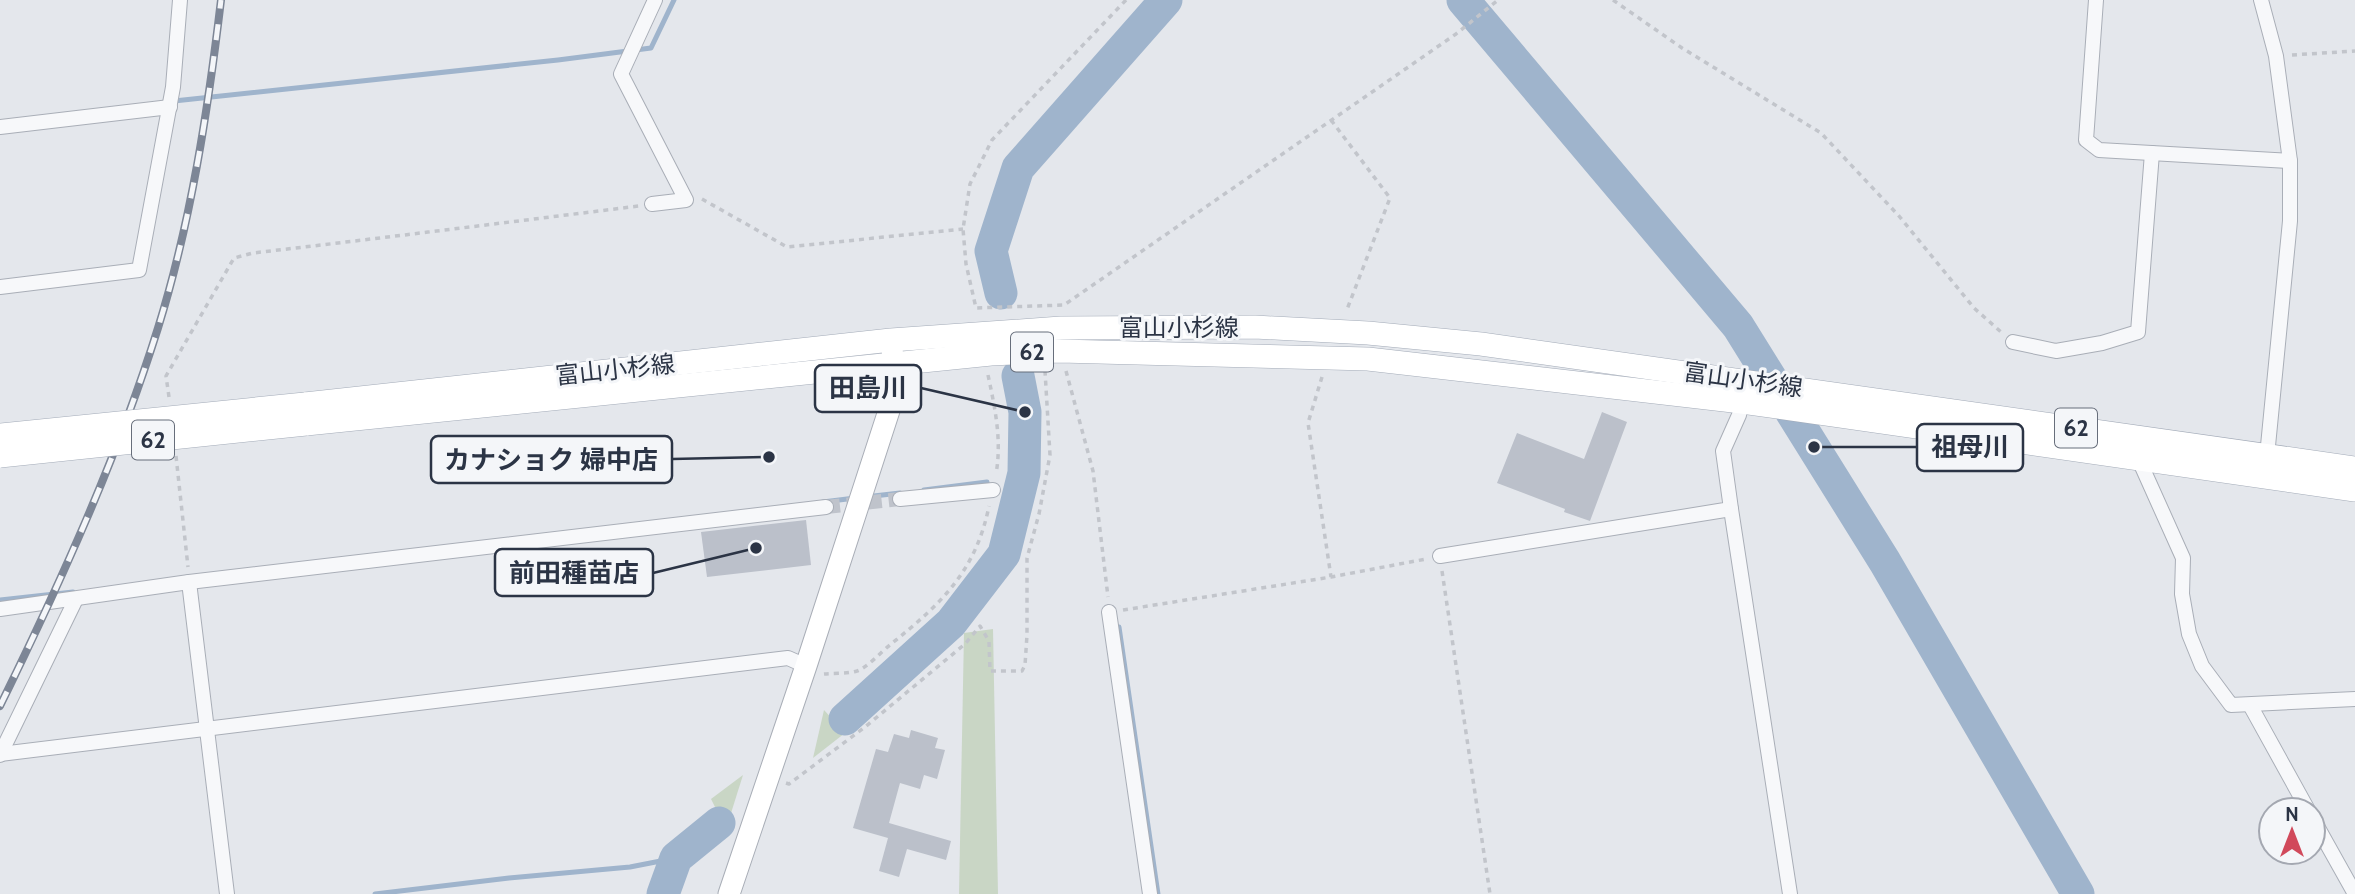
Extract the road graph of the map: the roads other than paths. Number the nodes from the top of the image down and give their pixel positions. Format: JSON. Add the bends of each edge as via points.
{"nodes":[{"id":1,"x":180,"y":0,"type":"edge"},
{"id":2,"x":655,"y":0,"type":"edge"},
{"id":3,"x":2096,"y":0,"type":"edge"},
{"id":4,"x":2261,"y":0,"type":"edge"},
{"id":5,"x":170,"y":107,"type":"junction"},
{"id":6,"x":0,"y":127,"type":"edge"},
{"id":7,"x":2152,"y":153,"type":"junction"},
{"id":8,"x":2290,"y":161,"type":"junction"},
{"id":9,"x":652,"y":204,"type":"road end"},
{"id":10,"x":0,"y":286,"type":"edge"},
{"id":11,"x":891,"y":340,"type":"junction"},
{"id":12,"x":2013,"y":342,"type":"road end"},
{"id":13,"x":895,"y":365,"type":"junction"},
{"id":14,"x":1749,"y":396,"type":"junction"},
{"id":15,"x":305,"y":414,"type":"junction"},
{"id":16,"x":0,"y":435,"type":"edge"},
{"id":17,"x":0,"y":456,"type":"edge"},
{"id":18,"x":2267,"y":456,"type":"junction"},
{"id":19,"x":2139,"y":460,"type":"junction"},
{"id":20,"x":2355,"y":468,"type":"edge"},
{"id":21,"x":993,"y":490,"type":"road end"},
{"id":22,"x":2355,"y":491,"type":"edge"},
{"id":23,"x":900,"y":499,"type":"tunnel mouth"},
{"id":24,"x":825,"y":507,"type":"tunnel mouth"},
{"id":25,"x":1731,"y":509,"type":"junction"},
{"id":26,"x":1440,"y":556,"type":"road end"},
{"id":27,"x":189,"y":582,"type":"junction"},
{"id":28,"x":76,"y":599,"type":"junction"},
{"id":29,"x":0,"y":609,"type":"edge"},
{"id":30,"x":1110,"y":612,"type":"road end"},
{"id":31,"x":806,"y":666,"type":"junction"},
{"id":32,"x":2355,"y":699,"type":"edge"},
{"id":33,"x":2250,"y":705,"type":"junction"},
{"id":34,"x":207,"y":729,"type":"junction"},
{"id":35,"x":0,"y":755,"type":"edge"},
{"id":36,"x":2300,"y":796,"type":"edge"},
{"id":37,"x":2327,"y":844,"type":"edge"},
{"id":38,"x":227,"y":894,"type":"edge"},
{"id":39,"x":729,"y":894,"type":"edge"},
{"id":40,"x":1150,"y":894,"type":"edge"},
{"id":41,"x":1790,"y":894,"type":"edge"},
{"id":42,"x":2355,"y":894,"type":"edge"}],
"edges":[{"from":1,"to":5,"type":"street"},
{"from":2,"to":9,"type":"street","via":[[621,75],[686,200]]},
{"from":3,"to":7,"type":"street","via":[[2086,140],[2099,150]]},
{"from":4,"to":8,"type":"street","via":[[2276,55]]},
{"from":5,"to":6,"type":"street"},
{"from":5,"to":10,"type":"street","via":[[139,270]]},
{"from":7,"to":8,"type":"street"},
{"from":7,"to":12,"type":"street","via":[[2138,332],[2056,351]]},
{"from":8,"to":18,"type":"street","via":[[2290,221]]},
{"from":11,"to":13,"type":"street"},
{"from":11,"to":14,"type":"main road","name":"富山小杉線","number":"62","via":[[1061,328],[1255,327],[1356,332],[1481,344]]},
{"from":11,"to":15,"type":"main road","name":"富山小杉線","number":"62"},
{"from":13,"to":14,"type":"main road","name":"富山小杉線","number":"62","via":[[1052,351],[1368,359]]},
{"from":13,"to":15,"type":"main road","name":"富山小杉線","number":"62"},
{"from":13,"to":31,"type":"street","via":[[897,388]]},
{"from":14,"to":18,"type":"main road","name":"富山小杉線","number":"62","via":[[1796,388]]},
{"from":14,"to":19,"type":"main road","name":"富山小杉線","number":"62","via":[[1813,412]]},
{"from":14,"to":25,"type":"street","via":[[1723,451]]},
{"from":15,"to":16,"type":"main road","name":"富山小杉線","number":"62","bridge":true},
{"from":15,"to":17,"type":"main road","name":"富山小杉線","number":"62","bridge":true},
{"from":18,"to":20,"type":"main road","name":"富山小杉線","number":"62"},
{"from":19,"to":22,"type":"main road","name":"富山小杉線","number":"62"},
{"from":19,"to":33,"type":"street","via":[[2183,558],[2182,594],[2189,635],[2202,666],[2231,705]]},
{"from":21,"to":23,"type":"street"},
{"from":24,"to":27,"type":"street"},
{"from":25,"to":26,"type":"street"},
{"from":25,"to":41,"type":"street"},
{"from":27,"to":28,"type":"street"},
{"from":27,"to":34,"type":"street"},
{"from":28,"to":29,"type":"street"},
{"from":28,"to":35,"type":"street"},
{"from":30,"to":40,"type":"street"},
{"from":31,"to":34,"type":"street","via":[[788,658]]},
{"from":31,"to":39,"type":"street"},
{"from":32,"to":33,"type":"street"},
{"from":33,"to":36,"type":"street"},
{"from":34,"to":35,"type":"street"},
{"from":34,"to":38,"type":"street"},
{"from":37,"to":42,"type":"street"}]}
